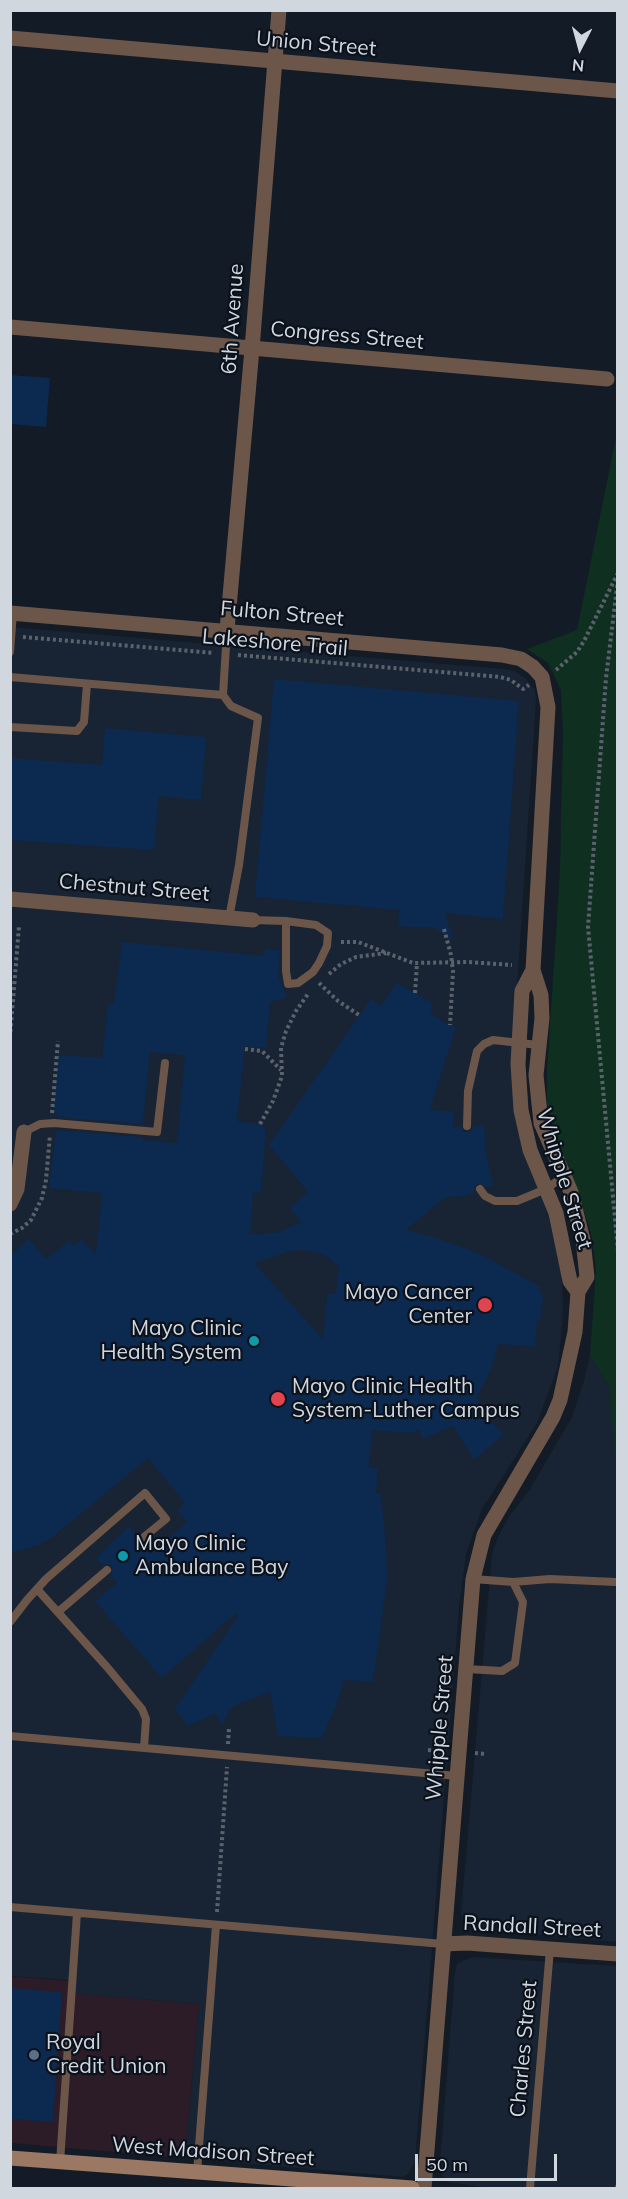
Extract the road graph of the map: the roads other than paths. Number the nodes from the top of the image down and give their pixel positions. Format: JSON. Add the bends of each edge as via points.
{"nodes":[{"id":1,"x":279,"y":10,"type":"edge"},
{"id":2,"x":10,"y":38,"type":"edge"},
{"id":3,"x":274,"y":62,"type":"junction"},
{"id":4,"x":618,"y":91,"type":"edge"},
{"id":5,"x":10,"y":327,"type":"edge"},
{"id":6,"x":252,"y":348,"type":"junction"},
{"id":7,"x":607,"y":379,"type":"dead end"},
{"id":8,"x":12,"y":613,"type":"edge"},
{"id":9,"x":227,"y":630,"type":"junction"},
{"id":10,"x":11,"y":636,"type":"edge"},
{"id":11,"x":10,"y":652,"type":"edge"},
{"id":12,"x":542,"y":677,"type":"joint"},
{"id":13,"x":10,"y":678,"type":"edge"},
{"id":14,"x":87,"y":684,"type":"junction"},
{"id":15,"x":223,"y":695,"type":"junction"},
{"id":16,"x":10,"y":728,"type":"edge"},
{"id":17,"x":10,"y":899,"type":"edge"},
{"id":18,"x":229,"y":918,"type":"junction"},
{"id":19,"x":253,"y":920,"type":"joint"},
{"id":20,"x":286,"y":921,"type":"junction"},
{"id":21,"x":533,"y":970,"type":"junction"},
{"id":22,"x":519,"y":1042,"type":"junction"},
{"id":23,"x":538,"y":1045,"type":"junction"},
{"id":24,"x":165,"y":1063,"type":"dead end"},
{"id":25,"x":467,"y":1126,"type":"dead end"},
{"id":26,"x":24,"y":1132,"type":"joint"},
{"id":27,"x":564,"y":1176,"type":"junction"},
{"id":28,"x":546,"y":1189,"type":"junction"},
{"id":29,"x":480,"y":1190,"type":"dead end"},
{"id":30,"x":10,"y":1204,"type":"edge"},
{"id":31,"x":578,"y":1292,"type":"junction"},
{"id":32,"x":140,"y":1540,"type":"dead end"},
{"id":33,"x":107,"y":1570,"type":"dead end"},
{"id":34,"x":473,"y":1579,"type":"junction"},
{"id":35,"x":513,"y":1582,"type":"junction"},
{"id":36,"x":615,"y":1582,"type":"dead end"},
{"id":37,"x":37,"y":1589,"type":"junction"},
{"id":38,"x":58,"y":1612,"type":"junction"},
{"id":39,"x":10,"y":1622,"type":"edge"},
{"id":40,"x":466,"y":1669,"type":"junction"},
{"id":41,"x":10,"y":1736,"type":"edge"},
{"id":42,"x":144,"y":1748,"type":"junction"},
{"id":43,"x":458,"y":1776,"type":"junction"},
{"id":44,"x":10,"y":1907,"type":"edge"},
{"id":45,"x":78,"y":1913,"type":"junction"},
{"id":46,"x":216,"y":1925,"type":"junction"},
{"id":47,"x":443,"y":1944,"type":"junction"},
{"id":48,"x":550,"y":1949,"type":"junction"},
{"id":49,"x":618,"y":1953,"type":"edge"},
{"id":50,"x":10,"y":2158,"type":"edge"},
{"id":51,"x":60,"y":2162,"type":"junction"},
{"id":52,"x":197,"y":2172,"type":"junction"},
{"id":53,"x":412,"y":2188,"type":"edge"},
{"id":54,"x":424,"y":2188,"type":"edge"},
{"id":55,"x":530,"y":2188,"type":"edge"}],
"edges":[{"from":1,"to":3,"type":"street","name":"6th Avenue"},
{"from":2,"to":3,"type":"street","name":"Union Street"},
{"from":3,"to":4,"type":"street","name":"Union Street"},
{"from":3,"to":6,"type":"street","name":"6th Avenue"},
{"from":5,"to":6,"type":"street","name":"Congress Street"},
{"from":6,"to":7,"type":"street","name":"Congress Street"},
{"from":6,"to":9,"type":"street","name":"6th Avenue"},
{"from":8,"to":9,"type":"street","name":"Fulton Street"},
{"from":8,"to":10,"type":"lane"},
{"from":9,"to":12,"type":"street","name":"Fulton Street","via":[[502,655],[521,659]]},
{"from":9,"to":15,"type":"lane"},
{"from":10,"to":11,"type":"lane"},
{"from":12,"to":21,"type":"street","name":"Whipple Street","via":[[548,707]]},
{"from":13,"to":14,"type":"lane"},
{"from":14,"to":15,"type":"lane"},
{"from":14,"to":16,"type":"lane","via":[[84,722],[77,731]]},
{"from":15,"to":18,"type":"lane","via":[[231,706],[258,718]]},
{"from":17,"to":18,"type":"street","name":"Chestnut Street"},
{"from":18,"to":19,"type":"street","name":"Chestnut Street"},
{"from":19,"to":20,"type":"lane"},
{"from":20,"to":20,"type":"lane","via":[[286,971],[288,984],[305,980],[313,972],[327,946],[328,933],[316,925]]},
{"from":21,"to":22,"type":"street","name":"Whipple Street","via":[[522,991]]},
{"from":21,"to":23,"type":"street","name":"Whipple Street","via":[[541,995]]},
{"from":22,"to":23,"type":"lane"},
{"from":22,"to":25,"type":"lane","via":[[493,1040],[477,1051],[468,1091]]},
{"from":22,"to":28,"type":"street","name":"Whipple Street","via":[[524,1128]]},
{"from":23,"to":27,"type":"street","name":"Whipple Street","via":[[540,1123]]},
{"from":24,"to":26,"type":"lane","via":[[157,1132],[51,1123]]},
{"from":26,"to":30,"type":"street","via":[[17,1189]]},
{"from":27,"to":28,"type":"lane"},
{"from":27,"to":31,"type":"street","name":"Whipple Street","via":[[578,1216],[586,1259],[587,1277]]},
{"from":28,"to":29,"type":"lane","via":[[507,1203],[495,1201]]},
{"from":28,"to":31,"type":"street","name":"Whipple Street","via":[[559,1222],[570,1281]]},
{"from":31,"to":34,"type":"street","name":"Whipple Street","via":[[575,1332],[556,1408],[484,1535]]},
{"from":32,"to":37,"type":"lane","via":[[166,1519],[145,1493]]},
{"from":33,"to":38,"type":"lane"},
{"from":34,"to":35,"type":"lane"},
{"from":34,"to":40,"type":"street","name":"Whipple Street"},
{"from":35,"to":36,"type":"lane"},
{"from":35,"to":40,"type":"lane","via":[[523,1602],[515,1663],[502,1671]]},
{"from":37,"to":38,"type":"lane"},
{"from":37,"to":39,"type":"lane"},
{"from":38,"to":42,"type":"lane","via":[[142,1709],[146,1719]]},
{"from":40,"to":43,"type":"street","name":"Whipple Street"},
{"from":41,"to":42,"type":"lane"},
{"from":42,"to":43,"type":"lane"},
{"from":43,"to":47,"type":"street","name":"Whipple Street"},
{"from":44,"to":45,"type":"lane"},
{"from":45,"to":46,"type":"lane"},
{"from":45,"to":51,"type":"lane"},
{"from":46,"to":47,"type":"lane"},
{"from":46,"to":52,"type":"lane"},
{"from":47,"to":48,"type":"street","name":"Randall Street"},
{"from":47,"to":54,"type":"street","name":"Whipple Street"},
{"from":48,"to":49,"type":"street","name":"Randall Street"},
{"from":48,"to":55,"type":"lane","name":"Charles Street"},
{"from":50,"to":51,"type":"main road","name":"West Madison Street"},
{"from":51,"to":52,"type":"main road","name":"West Madison Street"},
{"from":52,"to":53,"type":"main road","name":"West Madison Street"}]}
